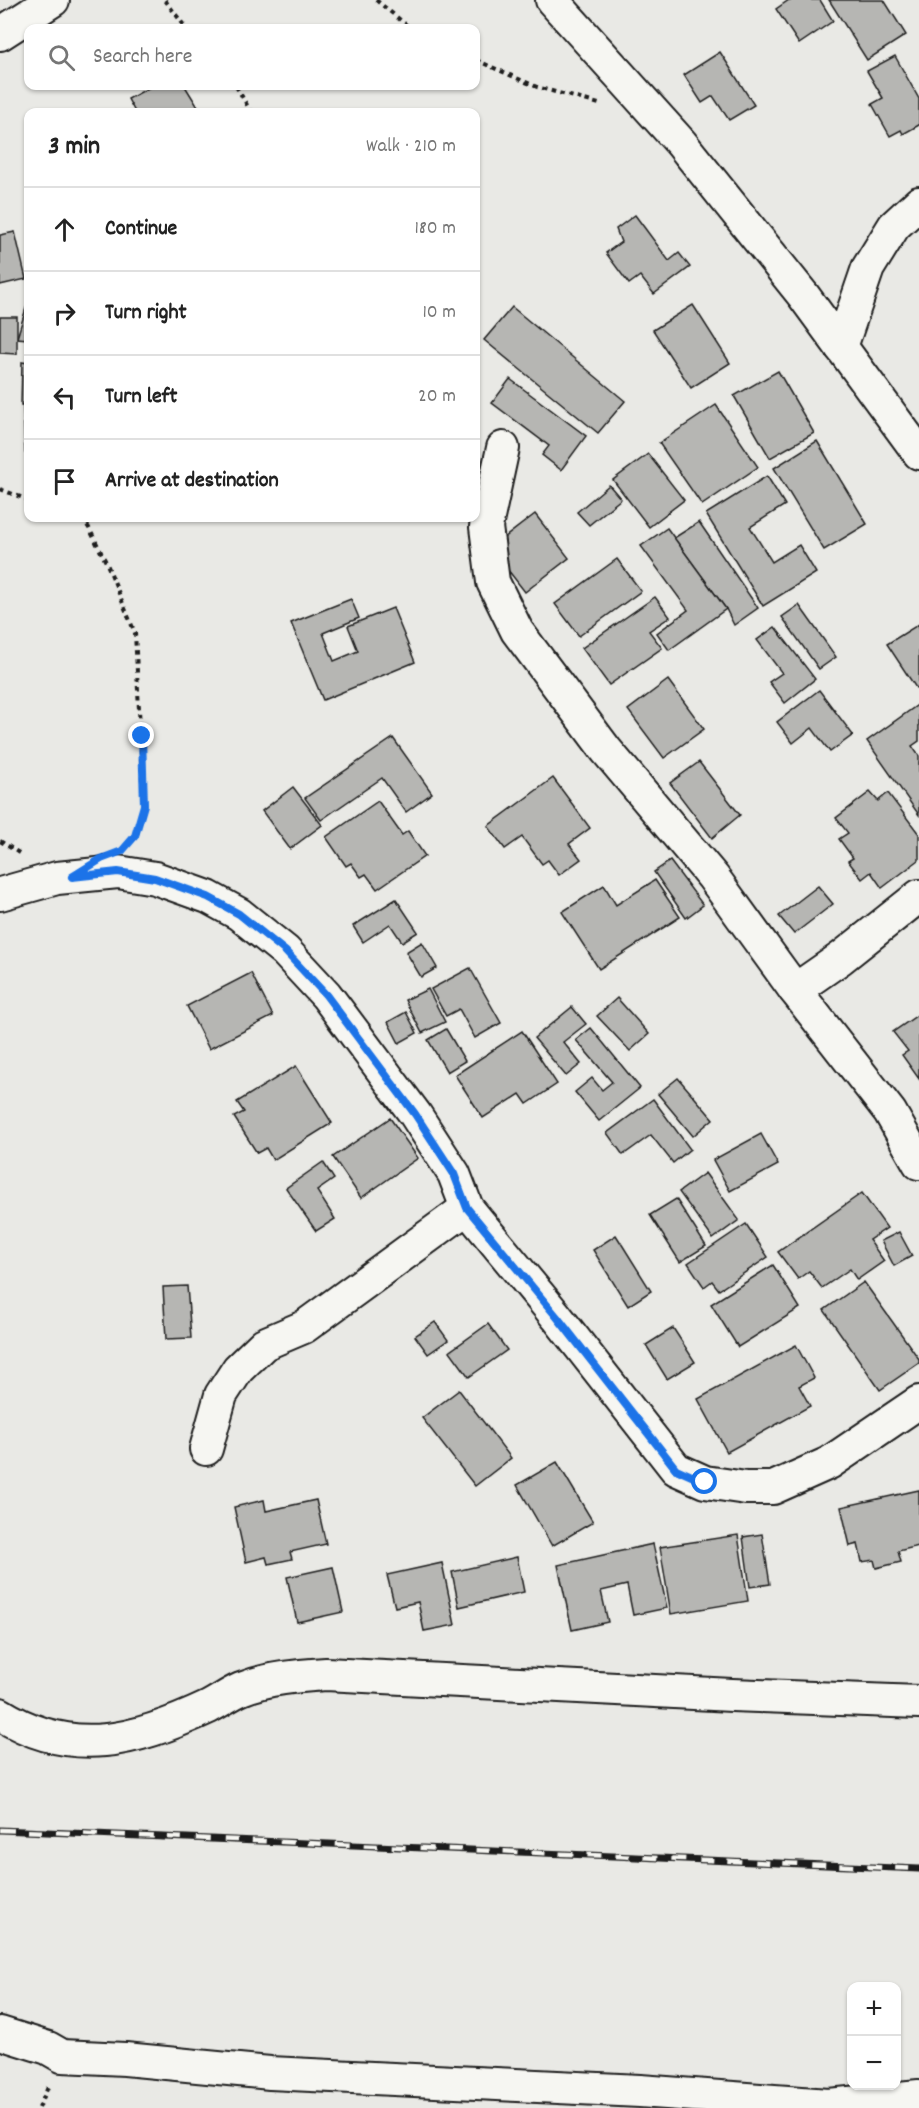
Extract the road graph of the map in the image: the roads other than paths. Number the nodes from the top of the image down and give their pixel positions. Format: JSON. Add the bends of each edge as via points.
{"nodes":[{"id":1,"x":52,"y":0,"type":"edge"},
{"id":2,"x":552,"y":0,"type":"edge"},
{"id":3,"x":0,"y":34,"type":"edge"},
{"id":4,"x":919,"y":202,"type":"edge"},
{"id":5,"x":841,"y":347,"type":"junction"},
{"id":6,"x":503,"y":448,"type":"dead end"},
{"id":7,"x":919,"y":453,"type":"edge"},
{"id":8,"x":0,"y":894,"type":"edge"},
{"id":9,"x":919,"y":896,"type":"edge"},
{"id":10,"x":795,"y":990,"type":"junction"},
{"id":11,"x":919,"y":1163,"type":"edge"},
{"id":12,"x":467,"y":1208,"type":"junction"},
{"id":13,"x":919,"y":1402,"type":"edge"},
{"id":14,"x":206,"y":1449,"type":"dead end"},
{"id":15,"x":919,"y":1702,"type":"edge"},
{"id":16,"x":0,"y":1714,"type":"edge"},
{"id":17,"x":0,"y":2033,"type":"edge"},
{"id":18,"x":919,"y":2096,"type":"edge"},
{"id":19,"x":828,"y":2106,"type":"edge"}],
"edges":[{"from":1,"to":3,"type":"street"},
{"from":2,"to":5,"type":"street","via":[[681,143]]},
{"from":4,"to":5,"type":"street","via":[[894,226],[868,268]]},
{"from":5,"to":7,"type":"street"},
{"from":6,"to":10,"type":"street","via":[[486,527],[493,582],[517,631],[606,750],[713,877]]},
{"from":8,"to":12,"type":"street","via":[[57,878],[118,872],[155,878],[208,897],[239,914],[285,951],[326,995],[415,1114],[454,1174]]},
{"from":9,"to":10,"type":"street"},
{"from":10,"to":11,"type":"street","via":[[890,1112]]},
{"from":12,"to":13,"type":"street","via":[[676,1469],[705,1482],[773,1488],[829,1462]]},
{"from":12,"to":14,"type":"street","via":[[304,1327],[264,1344],[244,1362],[221,1395]]},
{"from":15,"to":16,"type":"street","via":[[326,1674],[269,1680],[138,1735],[109,1740],[71,1741],[39,1734]]},
{"from":17,"to":19,"type":"street","via":[[62,2056],[270,2073],[616,2089]]},
{"from":18,"to":19,"type":"street"}]}
